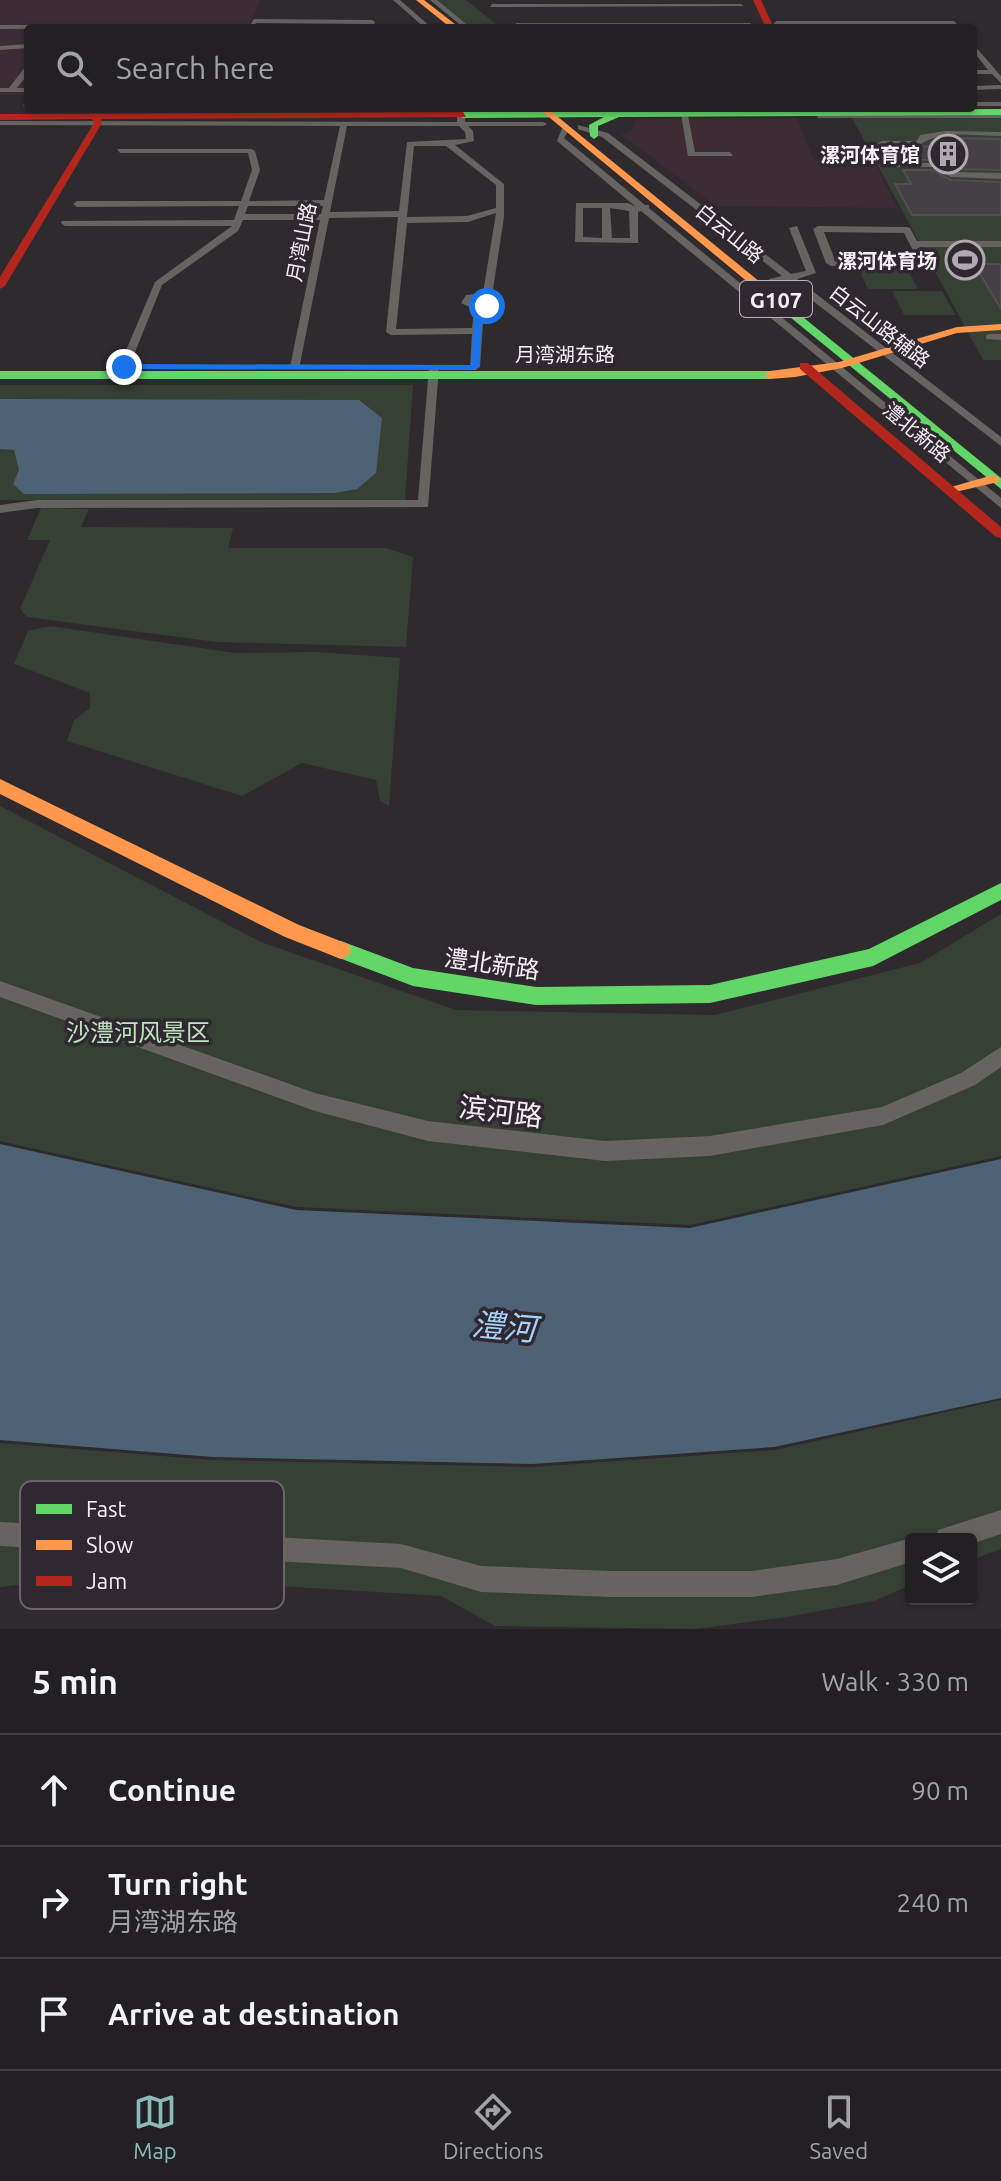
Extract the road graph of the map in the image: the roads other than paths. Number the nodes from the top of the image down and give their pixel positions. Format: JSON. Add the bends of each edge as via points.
{"nodes":[{"id":1,"x":396,"y":0,"type":"edge"},
{"id":2,"x":408,"y":0,"type":"edge"},
{"id":3,"x":420,"y":0,"type":"edge"},
{"id":4,"x":433,"y":0,"type":"edge"},
{"id":5,"x":586,"y":3,"type":"edge"},
{"id":6,"x":749,"y":3,"type":"edge"},
{"id":7,"x":492,"y":6,"type":"dead end"},
{"id":8,"x":517,"y":16,"type":"dead end"},
{"id":9,"x":588,"y":16,"type":"junction"},
{"id":10,"x":746,"y":16,"type":"dead end"},
{"id":11,"x":11,"y":20,"type":"dead end"},
{"id":12,"x":253,"y":24,"type":"edge"},
{"id":13,"x":283,"y":24,"type":"edge"},
{"id":14,"x":319,"y":24,"type":"edge"},
{"id":15,"x":371,"y":24,"type":"edge"},
{"id":16,"x":424,"y":24,"type":"edge"},
{"id":17,"x":437,"y":24,"type":"edge"},
{"id":18,"x":451,"y":24,"type":"edge"},
{"id":19,"x":463,"y":24,"type":"edge"},
{"id":20,"x":590,"y":24,"type":"edge"},
{"id":21,"x":767,"y":24,"type":"edge"},
{"id":22,"x":777,"y":24,"type":"edge"},
{"id":23,"x":955,"y":24,"type":"edge"},
{"id":24,"x":24,"y":28,"type":"edge"},
{"id":25,"x":2,"y":29,"type":"edge"},
{"id":26,"x":24,"y":46,"type":"edge"},
{"id":27,"x":0,"y":48,"type":"edge"},
{"id":28,"x":977,"y":51,"type":"edge"},
{"id":29,"x":977,"y":59,"type":"edge"},
{"id":30,"x":983,"y":59,"type":"junction"},
{"id":31,"x":977,"y":72,"type":"edge"},
{"id":32,"x":994,"y":72,"type":"junction"},
{"id":33,"x":24,"y":78,"type":"edge"},
{"id":34,"x":1001,"y":81,"type":"edge"},
{"id":35,"x":1001,"y":87,"type":"edge"},
{"id":36,"x":977,"y":88,"type":"edge"},
{"id":37,"x":0,"y":90,"type":"edge"},
{"id":38,"x":11,"y":90,"type":"junction"},
{"id":39,"x":24,"y":98,"type":"edge"},
{"id":40,"x":0,"y":99,"type":"edge"},
{"id":41,"x":24,"y":101,"type":"edge"},
{"id":42,"x":24,"y":102,"type":"edge"},
{"id":43,"x":977,"y":105,"type":"edge"},
{"id":44,"x":0,"y":106,"type":"edge"},
{"id":45,"x":977,"y":110,"type":"edge"},
{"id":46,"x":977,"y":110,"type":"edge"},
{"id":47,"x":1001,"y":110,"type":"edge"},
{"id":48,"x":608,"y":112,"type":"edge"},
{"id":49,"x":614,"y":112,"type":"edge"},
{"id":50,"x":640,"y":112,"type":"edge"},
{"id":51,"x":684,"y":116,"type":"junction"},
{"id":52,"x":957,"y":116,"type":"junction"},
{"id":53,"x":0,"y":117,"type":"edge"},
{"id":54,"x":461,"y":119,"type":"junction"},
{"id":55,"x":94,"y":121,"type":"junction"},
{"id":56,"x":565,"y":121,"type":"edge"},
{"id":57,"x":0,"y":123,"type":"edge"},
{"id":58,"x":344,"y":123,"type":"junction"},
{"id":59,"x":969,"y":133,"type":"junction"},
{"id":60,"x":1001,"y":134,"type":"edge"},
{"id":61,"x":448,"y":144,"type":"junction"},
{"id":62,"x":120,"y":151,"type":"dead end"},
{"id":63,"x":730,"y":154,"type":"dead end"},
{"id":64,"x":1001,"y":176,"type":"edge"},
{"id":65,"x":327,"y":203,"type":"junction"},
{"id":66,"x":77,"y":204,"type":"dead end"},
{"id":67,"x":244,"y":204,"type":"junction"},
{"id":68,"x":606,"y":206,"type":"junction"},
{"id":69,"x":652,"y":206,"type":"junction"},
{"id":70,"x":500,"y":209,"type":"junction"},
{"id":71,"x":633,"y":210,"type":"junction"},
{"id":72,"x":325,"y":216,"type":"junction"},
{"id":73,"x":401,"y":217,"type":"junction"},
{"id":74,"x":239,"y":220,"type":"junction"},
{"id":75,"x":65,"y":223,"type":"dead end"},
{"id":76,"x":794,"y":228,"type":"dead end"},
{"id":77,"x":607,"y":240,"type":"junction"},
{"id":78,"x":914,"y":244,"type":"junction"},
{"id":79,"x":1001,"y":244,"type":"edge"},
{"id":80,"x":959,"y":252,"type":"dead end"},
{"id":81,"x":1001,"y":253,"type":"edge"},
{"id":82,"x":0,"y":262,"type":"edge"},
{"id":83,"x":780,"y":279,"type":"junction"},
{"id":84,"x":0,"y":286,"type":"edge"},
{"id":85,"x":478,"y":331,"type":"junction"},
{"id":86,"x":998,"y":331,"type":"edge"},
{"id":87,"x":857,"y":357,"type":"junction"},
{"id":88,"x":0,"y":367,"type":"edge"},
{"id":89,"x":124,"y":367,"type":"junction"},
{"id":90,"x":295,"y":367,"type":"junction"},
{"id":91,"x":475,"y":367,"type":"junction"},
{"id":92,"x":808,"y":369,"type":"junction"},
{"id":93,"x":434,"y":372,"type":"junction"},
{"id":94,"x":0,"y":375,"type":"edge"},
{"id":95,"x":1001,"y":443,"type":"edge"},
{"id":96,"x":998,"y":476,"type":"edge"},
{"id":97,"x":973,"y":484,"type":"junction"},
{"id":98,"x":951,"y":489,"type":"junction"},
{"id":99,"x":1001,"y":504,"type":"edge"},
{"id":100,"x":0,"y":509,"type":"edge"},
{"id":101,"x":1001,"y":534,"type":"edge"},
{"id":102,"x":0,"y":786,"type":"edge"},
{"id":103,"x":1001,"y":891,"type":"edge"},
{"id":104,"x":0,"y":989,"type":"edge"},
{"id":105,"x":1001,"y":1056,"type":"edge"},
{"id":106,"x":1001,"y":1522,"type":"edge"},
{"id":107,"x":966,"y":1533,"type":"edge"},
{"id":108,"x":0,"y":1534,"type":"edge"},
{"id":109,"x":20,"y":1535,"type":"edge"},
{"id":110,"x":284,"y":1550,"type":"edge"},
{"id":111,"x":905,"y":1552,"type":"edge"}],
"edges":[{"from":1,"to":16,"type":"street"},
{"from":2,"to":17,"type":"main road"},
{"from":3,"to":18,"type":"main road"},
{"from":4,"to":19,"type":"street"},
{"from":5,"to":6,"type":"street"},
{"from":5,"to":7,"type":"street"},
{"from":5,"to":9,"type":"street"},
{"from":6,"to":21,"type":"main road"},
{"from":8,"to":9,"type":"street"},
{"from":9,"to":10,"type":"street"},
{"from":9,"to":20,"type":"street"},
{"from":11,"to":25,"type":"street"},
{"from":12,"to":13,"type":"street"},
{"from":14,"to":15,"type":"street"},
{"from":22,"to":23,"type":"street"},
{"from":24,"to":25,"type":"street"},
{"from":26,"to":27,"type":"street"},
{"from":28,"to":30,"type":"street"},
{"from":29,"to":30,"type":"street"},
{"from":30,"to":32,"type":"street"},
{"from":31,"to":32,"type":"street"},
{"from":32,"to":34,"type":"street"},
{"from":33,"to":38,"type":"street"},
{"from":35,"to":36,"type":"street"},
{"from":37,"to":38,"type":"street"},
{"from":38,"to":39,"type":"street"},
{"from":40,"to":41,"type":"street"},
{"from":42,"to":44,"type":"main road"},
{"from":43,"to":47,"type":"street"},
{"from":45,"to":47,"type":"main road"},
{"from":46,"to":47,"type":"main road"},
{"from":47,"to":52,"type":"street"},
{"from":48,"to":56,"type":"main road"},
{"from":49,"to":56,"type":"main road","via":[[598,121]]},
{"from":50,"to":51,"type":"street"},
{"from":51,"to":52,"type":"street"},
{"from":51,"to":63,"type":"street","via":[[691,154]]},
{"from":52,"to":59,"type":"street"},
{"from":53,"to":55,"type":"main road"},
{"from":54,"to":55,"type":"main road"},
{"from":54,"to":56,"type":"street"},
{"from":54,"to":56,"type":"main road","via":[[492,114]]},
{"from":54,"to":58,"type":"street"},
{"from":54,"to":61,"type":"street","via":[[470,141]]},
{"from":55,"to":57,"type":"street"},
{"from":55,"to":58,"type":"street"},
{"from":55,"to":82,"type":"main road"},
{"from":55,"to":84,"type":"main road"},
{"from":56,"to":69,"type":"main road","name":"白云山路","number":"G107"},
{"from":56,"to":83,"type":"main road","name":"白云山路","number":"G107"},
{"from":58,"to":65,"type":"street","name":"月湾山路"},
{"from":59,"to":60,"type":"street"},
{"from":59,"to":64,"type":"street","via":[[930,134],[920,143],[882,143],[894,165],[935,165],[951,174]]},
{"from":61,"to":70,"type":"street","via":[[500,184]]},
{"from":61,"to":73,"type":"street","via":[[410,144]]},
{"from":62,"to":67,"type":"street","via":[[251,151],[256,170]]},
{"from":65,"to":67,"type":"street"},
{"from":65,"to":72,"type":"street","name":"月湾山路"},
{"from":66,"to":67,"type":"street"},
{"from":67,"to":74,"type":"street"},
{"from":68,"to":71,"type":"street"},
{"from":68,"to":77,"type":"street"},
{"from":68,"to":77,"type":"street","via":[[579,205],[578,240]]},
{"from":69,"to":71,"type":"street"},
{"from":69,"to":87,"type":"main road","name":"白云山路","number":"G107"},
{"from":70,"to":73,"type":"street","via":[[468,219]]},
{"from":70,"to":85,"type":"street","via":[[487,297],[491,300],[479,307]]},
{"from":71,"to":77,"type":"street","via":[[635,241]]},
{"from":72,"to":73,"type":"street"},
{"from":72,"to":74,"type":"street"},
{"from":72,"to":90,"type":"street","name":"月湾山路"},
{"from":73,"to":85,"type":"street","via":[[391,332]]},
{"from":74,"to":75,"type":"street"},
{"from":74,"to":89,"type":"street","via":[[235,229],[158,284]]},
{"from":76,"to":83,"type":"street","via":[[811,273]]},
{"from":78,"to":78,"type":"street","via":[[924,263],[831,263],[818,229],[907,230]]},
{"from":78,"to":79,"type":"street"},
{"from":80,"to":81,"type":"street"},
{"from":83,"to":87,"type":"main road","name":"白云山路","number":"G107"},
{"from":85,"to":91,"type":"street"},
{"from":86,"to":87,"type":"main road","name":"月湾湖东路","via":[[958,330]]},
{"from":87,"to":92,"type":"main road","name":"月湾湖东路"},
{"from":87,"to":95,"type":"street","name":"白云山路辅路"},
{"from":87,"to":96,"type":"main road","name":"白云山路","number":"G107"},
{"from":87,"to":97,"type":"street"},
{"from":88,"to":89,"type":"main road","name":"月湾湖东路"},
{"from":89,"to":90,"type":"main road","name":"月湾湖东路"},
{"from":90,"to":93,"type":"main road","name":"月湾湖东路"},
{"from":91,"to":92,"type":"main road","name":"月湾湖东路"},
{"from":91,"to":93,"type":"main road","name":"月湾湖东路"},
{"from":92,"to":93,"type":"main road","name":"月湾湖东路","via":[[801,375]]},
{"from":92,"to":98,"type":"main road","name":"澧北新路"},
{"from":93,"to":94,"type":"main road","name":"月湾湖东路"},
{"from":93,"to":100,"type":"street","via":[[424,504],[37,504]]},
{"from":96,"to":97,"type":"main road"},
{"from":97,"to":98,"type":"main road"},
{"from":97,"to":99,"type":"street"},
{"from":98,"to":101,"type":"main road","name":"澧北新路"},
{"from":102,"to":103,"type":"main road","name":"澧北新路","via":[[292,931],[413,977],[536,996],[710,994],[843,964],[873,957]]},
{"from":104,"to":105,"type":"street","name":"滨河路","via":[[315,1102],[428,1131],[605,1151],[710,1146],[883,1116],[968,1079]]},
{"from":106,"to":107,"type":"street"},
{"from":108,"to":109,"type":"street"},
{"from":110,"to":111,"type":"street","via":[[401,1556],[481,1579],[611,1584],[752,1584],[837,1572]]}]}
